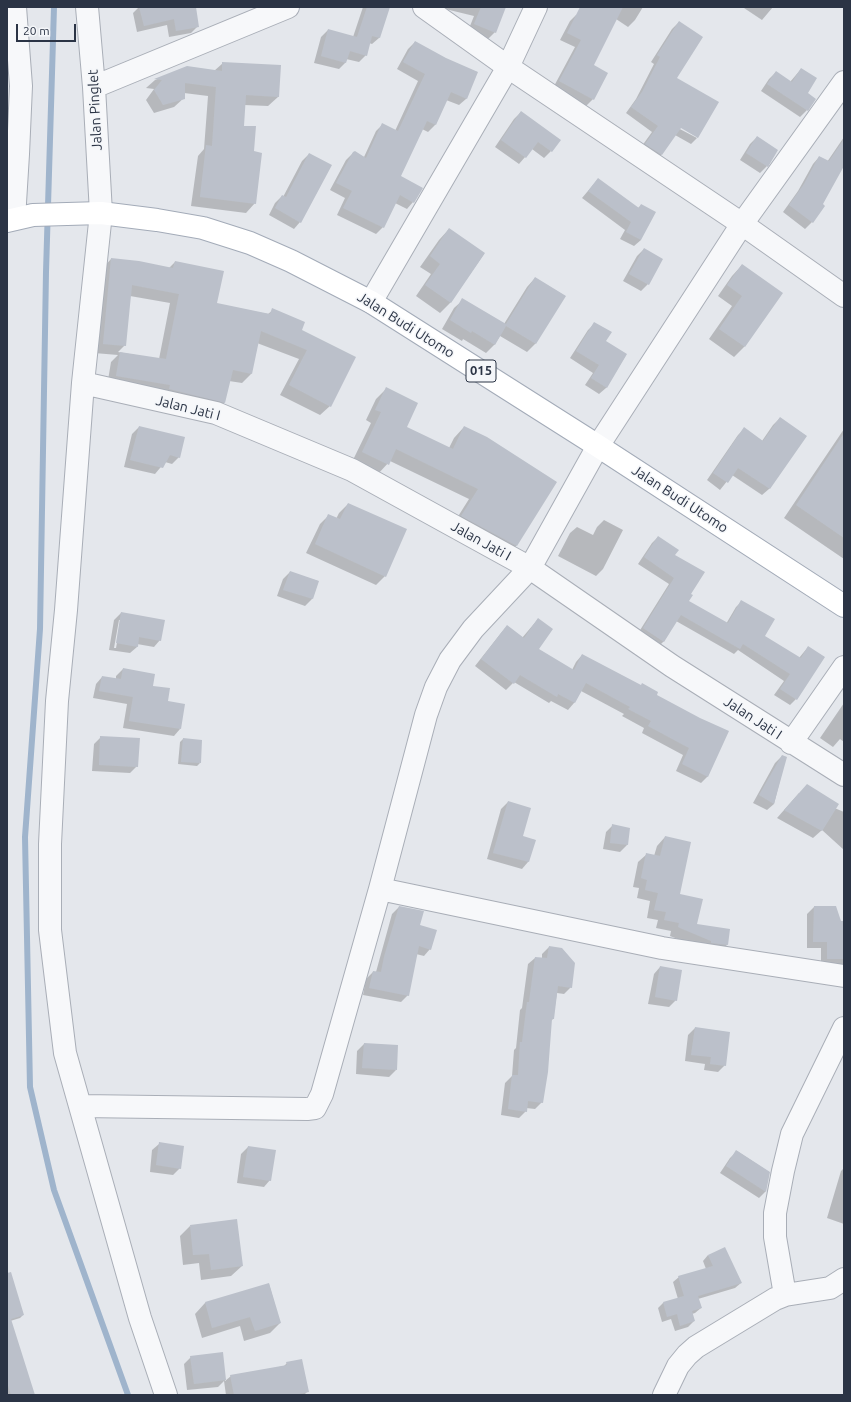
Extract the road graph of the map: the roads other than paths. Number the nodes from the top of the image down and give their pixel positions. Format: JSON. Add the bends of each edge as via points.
{"nodes":[{"id":1,"x":15,"y":7,"type":"edge"},
{"id":2,"x":87,"y":7,"type":"edge"},
{"id":3,"x":288,"y":7,"type":"edge"},
{"id":4,"x":424,"y":7,"type":"edge"},
{"id":5,"x":536,"y":7,"type":"edge"},
{"id":6,"x":508,"y":68,"type":"junction"},
{"id":7,"x":844,"y":82,"type":"edge"},
{"id":8,"x":94,"y":87,"type":"junction"},
{"id":9,"x":93,"y":214,"type":"junction"},
{"id":10,"x":18,"y":219,"type":"edge"},
{"id":11,"x":742,"y":224,"type":"junction"},
{"id":12,"x":844,"y":296,"type":"edge"},
{"id":13,"x":371,"y":302,"type":"junction"},
{"id":14,"x":83,"y":383,"type":"junction"},
{"id":15,"x":598,"y":446,"type":"junction"},
{"id":16,"x":530,"y":568,"type":"junction"},
{"id":17,"x":844,"y":606,"type":"edge"},
{"id":18,"x":844,"y":667,"type":"edge"},
{"id":19,"x":791,"y":743,"type":"junction"},
{"id":20,"x":844,"y":775,"type":"edge"},
{"id":21,"x":380,"y":889,"type":"junction"},
{"id":22,"x":844,"y":976,"type":"edge"},
{"id":23,"x":844,"y":1028,"type":"edge"},
{"id":24,"x":81,"y":1106,"type":"junction"},
{"id":25,"x":844,"y":1280,"type":"edge"},
{"id":26,"x":785,"y":1295,"type":"junction"},
{"id":27,"x":166,"y":1395,"type":"edge"},
{"id":28,"x":664,"y":1395,"type":"edge"}],
"edges":[{"from":1,"to":10,"type":"street","via":[[21,86]]},
{"from":2,"to":8,"type":"street","name":"Jalan Pinglet"},
{"from":3,"to":8,"type":"street"},
{"from":4,"to":6,"type":"street"},
{"from":5,"to":6,"type":"street"},
{"from":6,"to":11,"type":"street"},
{"from":6,"to":13,"type":"street"},
{"from":7,"to":11,"type":"street"},
{"from":8,"to":9,"type":"street","name":"Jalan Pinglet"},
{"from":9,"to":10,"type":"main road","name":"Jalan Budi Utomo","number":"015"},
{"from":9,"to":13,"type":"main road","name":"Jalan Budi Utomo","number":"015","via":[[157,220],[203,228],[244,241],[292,261]]},
{"from":9,"to":14,"type":"street","name":"Jalan Pinglet"},
{"from":11,"to":12,"type":"street"},
{"from":11,"to":15,"type":"street"},
{"from":13,"to":15,"type":"main road","name":"Jalan Budi Utomo","number":"015"},
{"from":14,"to":16,"type":"street","name":"Jalan Jati I","via":[[224,416],[352,470]]},
{"from":14,"to":24,"type":"street","name":"Jalan Pinglet","via":[[57,701],[50,844],[51,938],[65,1053]]},
{"from":15,"to":16,"type":"street"},
{"from":15,"to":17,"type":"main road","name":"Jalan Budi Utomo","number":"015"},
{"from":16,"to":19,"type":"street","name":"Jalan Jati I","via":[[672,666]]},
{"from":16,"to":21,"type":"street","via":[[473,629],[450,660],[436,687],[426,715]]},
{"from":18,"to":19,"type":"street"},
{"from":19,"to":20,"type":"street","name":"Jalan Jati I"},
{"from":21,"to":22,"type":"street","via":[[662,948]]},
{"from":21,"to":24,"type":"street","via":[[322,1094],[315,1108]]},
{"from":23,"to":26,"type":"street","via":[[792,1134],[782,1171],[775,1212],[775,1236]]},
{"from":24,"to":27,"type":"street","name":"Jalan Pinglet","via":[[140,1318]]},
{"from":25,"to":26,"type":"street","via":[[830,1288]]},
{"from":26,"to":28,"type":"street","via":[[687,1354]]}]}
